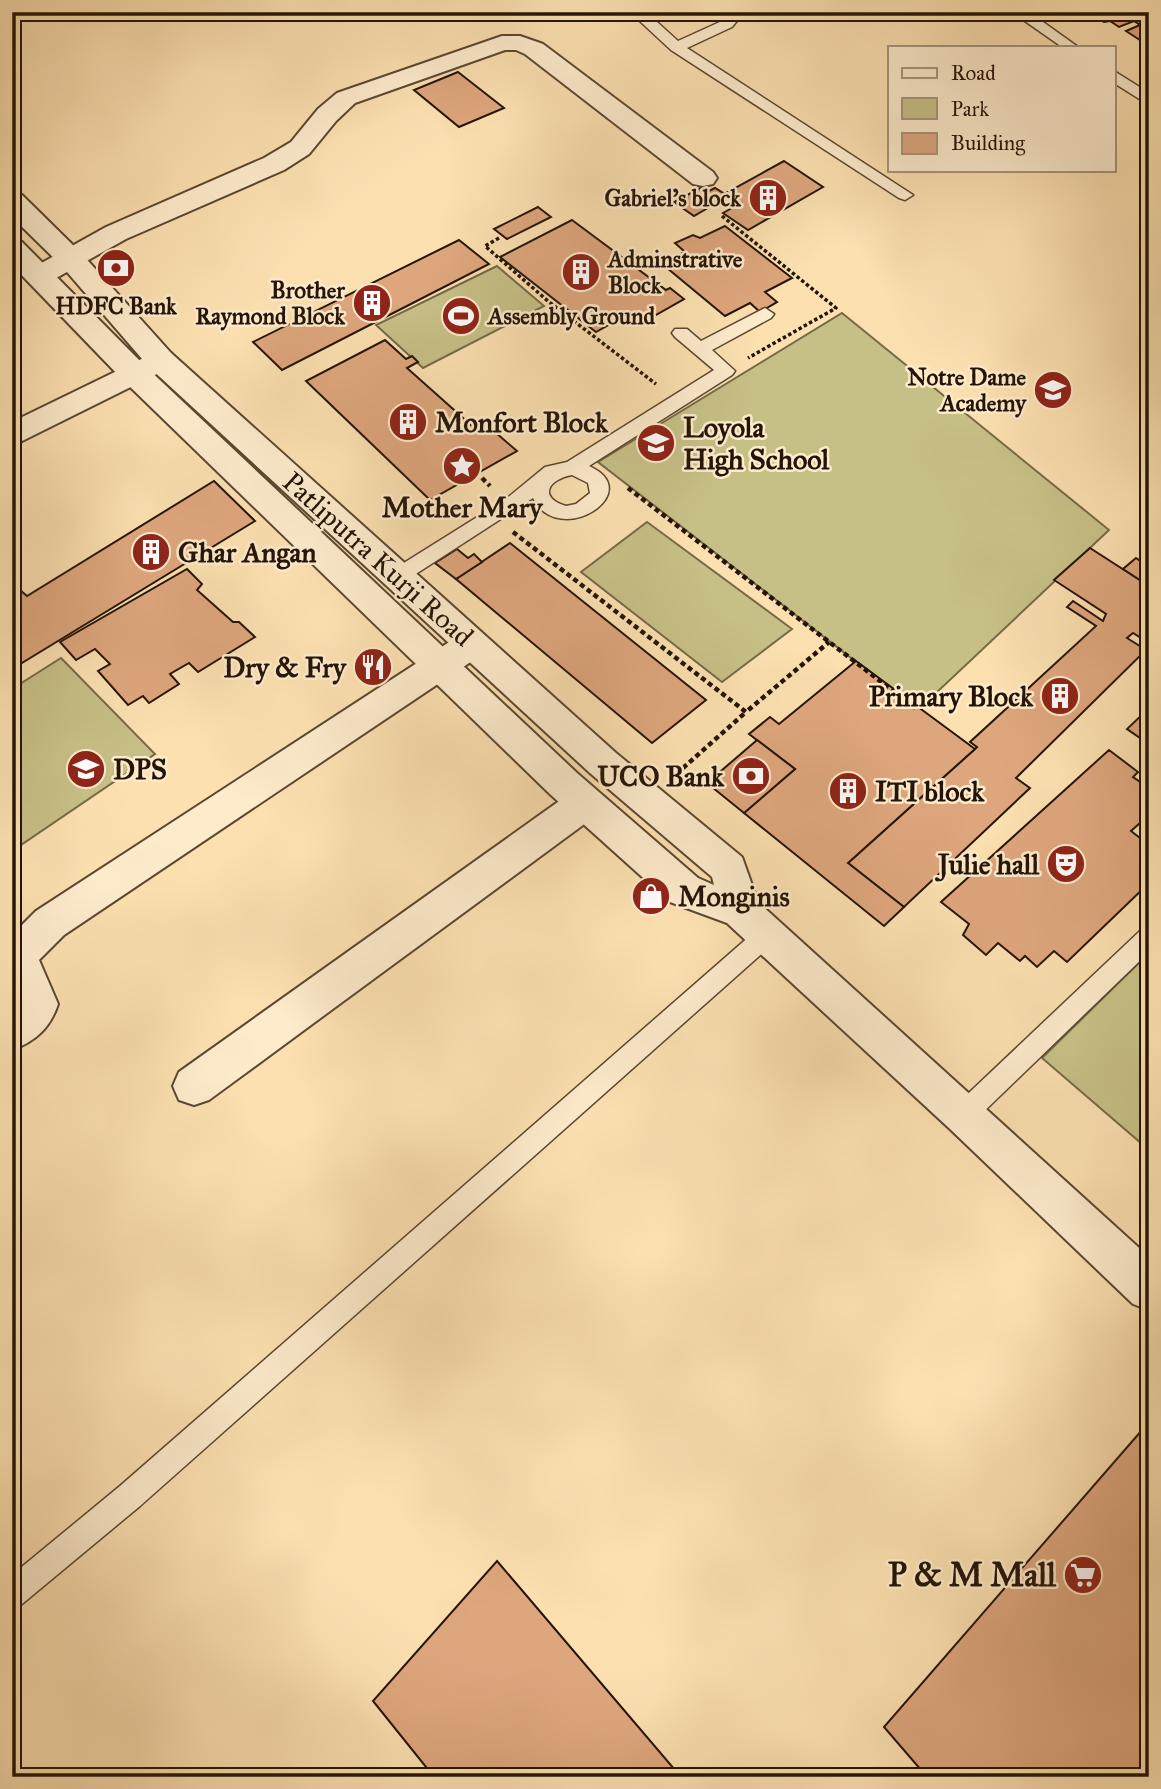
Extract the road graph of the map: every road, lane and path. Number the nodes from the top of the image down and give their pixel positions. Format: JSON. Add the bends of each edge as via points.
{"nodes":[{"id":1,"x":637,"y":12,"type":"edge"},
{"id":2,"x":737,"y":12,"type":"edge"},
{"id":3,"x":1019,"y":12,"type":"edge"},
{"id":4,"x":1070,"y":46,"type":"edge"},
{"id":5,"x":676,"y":47,"type":"junction"},
{"id":6,"x":1116,"y":77,"type":"edge"},
{"id":7,"x":1149,"y":100,"type":"edge"},
{"id":8,"x":703,"y":178,"type":"dead end"},
{"id":9,"x":905,"y":195,"type":"dead end"},
{"id":10,"x":15,"y":207,"type":"edge"},
{"id":11,"x":499,"y":238,"type":"dead end"},
{"id":12,"x":12,"y":248,"type":"edge"},
{"id":13,"x":71,"y":259,"type":"junction"},
{"id":14,"x":39,"y":276,"type":"junction"},
{"id":15,"x":765,"y":314,"type":"dead end"},
{"id":16,"x":681,"y":334,"type":"dead end"},
{"id":17,"x":699,"y":349,"type":"junction"},
{"id":18,"x":147,"y":367,"type":"junction"},
{"id":19,"x":679,"y":401,"type":"junction"},
{"id":20,"x":12,"y":435,"type":"edge"},
{"id":21,"x":237,"y":451,"type":"junction"},
{"id":22,"x":580,"y":463,"type":"junction"},
{"id":23,"x":539,"y":484,"type":"junction"},
{"id":24,"x":493,"y":517,"type":"junction"},
{"id":25,"x":358,"y":540,"type":"junction"},
{"id":26,"x":328,"y":559,"type":"junction"},
{"id":27,"x":398,"y":576,"type":"junction"},
{"id":28,"x":830,"y":642,"type":"junction"},
{"id":29,"x":472,"y":644,"type":"junction"},
{"id":30,"x":440,"y":666,"type":"junction"},
{"id":31,"x":918,"y":710,"type":"dead end"},
{"id":32,"x":746,"y":712,"type":"junction"},
{"id":33,"x":603,"y":762,"type":"junction"},
{"id":34,"x":683,"y":768,"type":"dead end"},
{"id":35,"x":578,"y":797,"type":"junction"},
{"id":36,"x":754,"y":923,"type":"junction"},
{"id":37,"x":1149,"y":937,"type":"edge"},
{"id":38,"x":12,"y":1032,"type":"edge"},
{"id":39,"x":194,"y":1086,"type":"dead end"},
{"id":40,"x":964,"y":1114,"type":"junction"},
{"id":41,"x":1149,"y":1289,"type":"edge"},
{"id":42,"x":12,"y":1594,"type":"edge"}],
"edges":[{"from":1,"to":5,"type":"lane"},
{"from":2,"to":5,"type":"lane","via":[[727,24]]},
{"from":3,"to":4,"type":"lane"},
{"from":5,"to":9,"type":"lane"},
{"from":6,"to":7,"type":"lane"},
{"from":8,"to":13,"type":"street","via":[[534,48],[502,43],[346,97],[300,148],[274,164],[116,233]]},
{"from":10,"to":13,"type":"street"},
{"from":11,"to":19,"type":"path","via":[[485,246],[549,302]]},
{"from":12,"to":14,"type":"street"},
{"from":13,"to":14,"type":"street"},
{"from":13,"to":18,"type":"street"},
{"from":14,"to":18,"type":"street"},
{"from":15,"to":17,"type":"lane"},
{"from":16,"to":17,"type":"lane"},
{"from":17,"to":19,"type":"lane","via":[[726,371]]},
{"from":18,"to":20,"type":"street"},
{"from":18,"to":21,"type":"street"},
{"from":19,"to":22,"type":"lane"},
{"from":21,"to":25,"type":"street","name":"Patliputra Kurji Road"},
{"from":21,"to":26,"type":"street"},
{"from":22,"to":23,"type":"lane","via":[[552,472]]},
{"from":22,"to":23,"type":"lane","via":[[600,487],[597,500],[584,510],[565,513],[546,506]]},
{"from":22,"to":28,"type":"path"},
{"from":23,"to":24,"type":"lane"},
{"from":24,"to":27,"type":"lane"},
{"from":24,"to":32,"type":"path"},
{"from":25,"to":26,"type":"street"},
{"from":25,"to":27,"type":"street","name":"Patliputra Kurji Road"},
{"from":26,"to":30,"type":"street"},
{"from":27,"to":29,"type":"street","name":"Patliputra Kurji Road"},
{"from":28,"to":31,"type":"path"},
{"from":28,"to":32,"type":"path"},
{"from":29,"to":30,"type":"street"},
{"from":29,"to":33,"type":"street","name":"Patliputra Kurji Road"},
{"from":30,"to":35,"type":"street"},
{"from":30,"to":38,"type":"street","via":[[50,923],[19,959],[38,1004],[34,1016]]},
{"from":32,"to":34,"type":"path"},
{"from":33,"to":35,"type":"street"},
{"from":33,"to":36,"type":"street","name":"Patliputra Kurji Road","via":[[729,868]]},
{"from":35,"to":36,"type":"street","via":[[684,890]]},
{"from":35,"to":39,"type":"street"},
{"from":36,"to":40,"type":"street"},
{"from":36,"to":42,"type":"lane","via":[[130,1496]]},
{"from":37,"to":40,"type":"lane"},
{"from":40,"to":41,"type":"street"}]}
